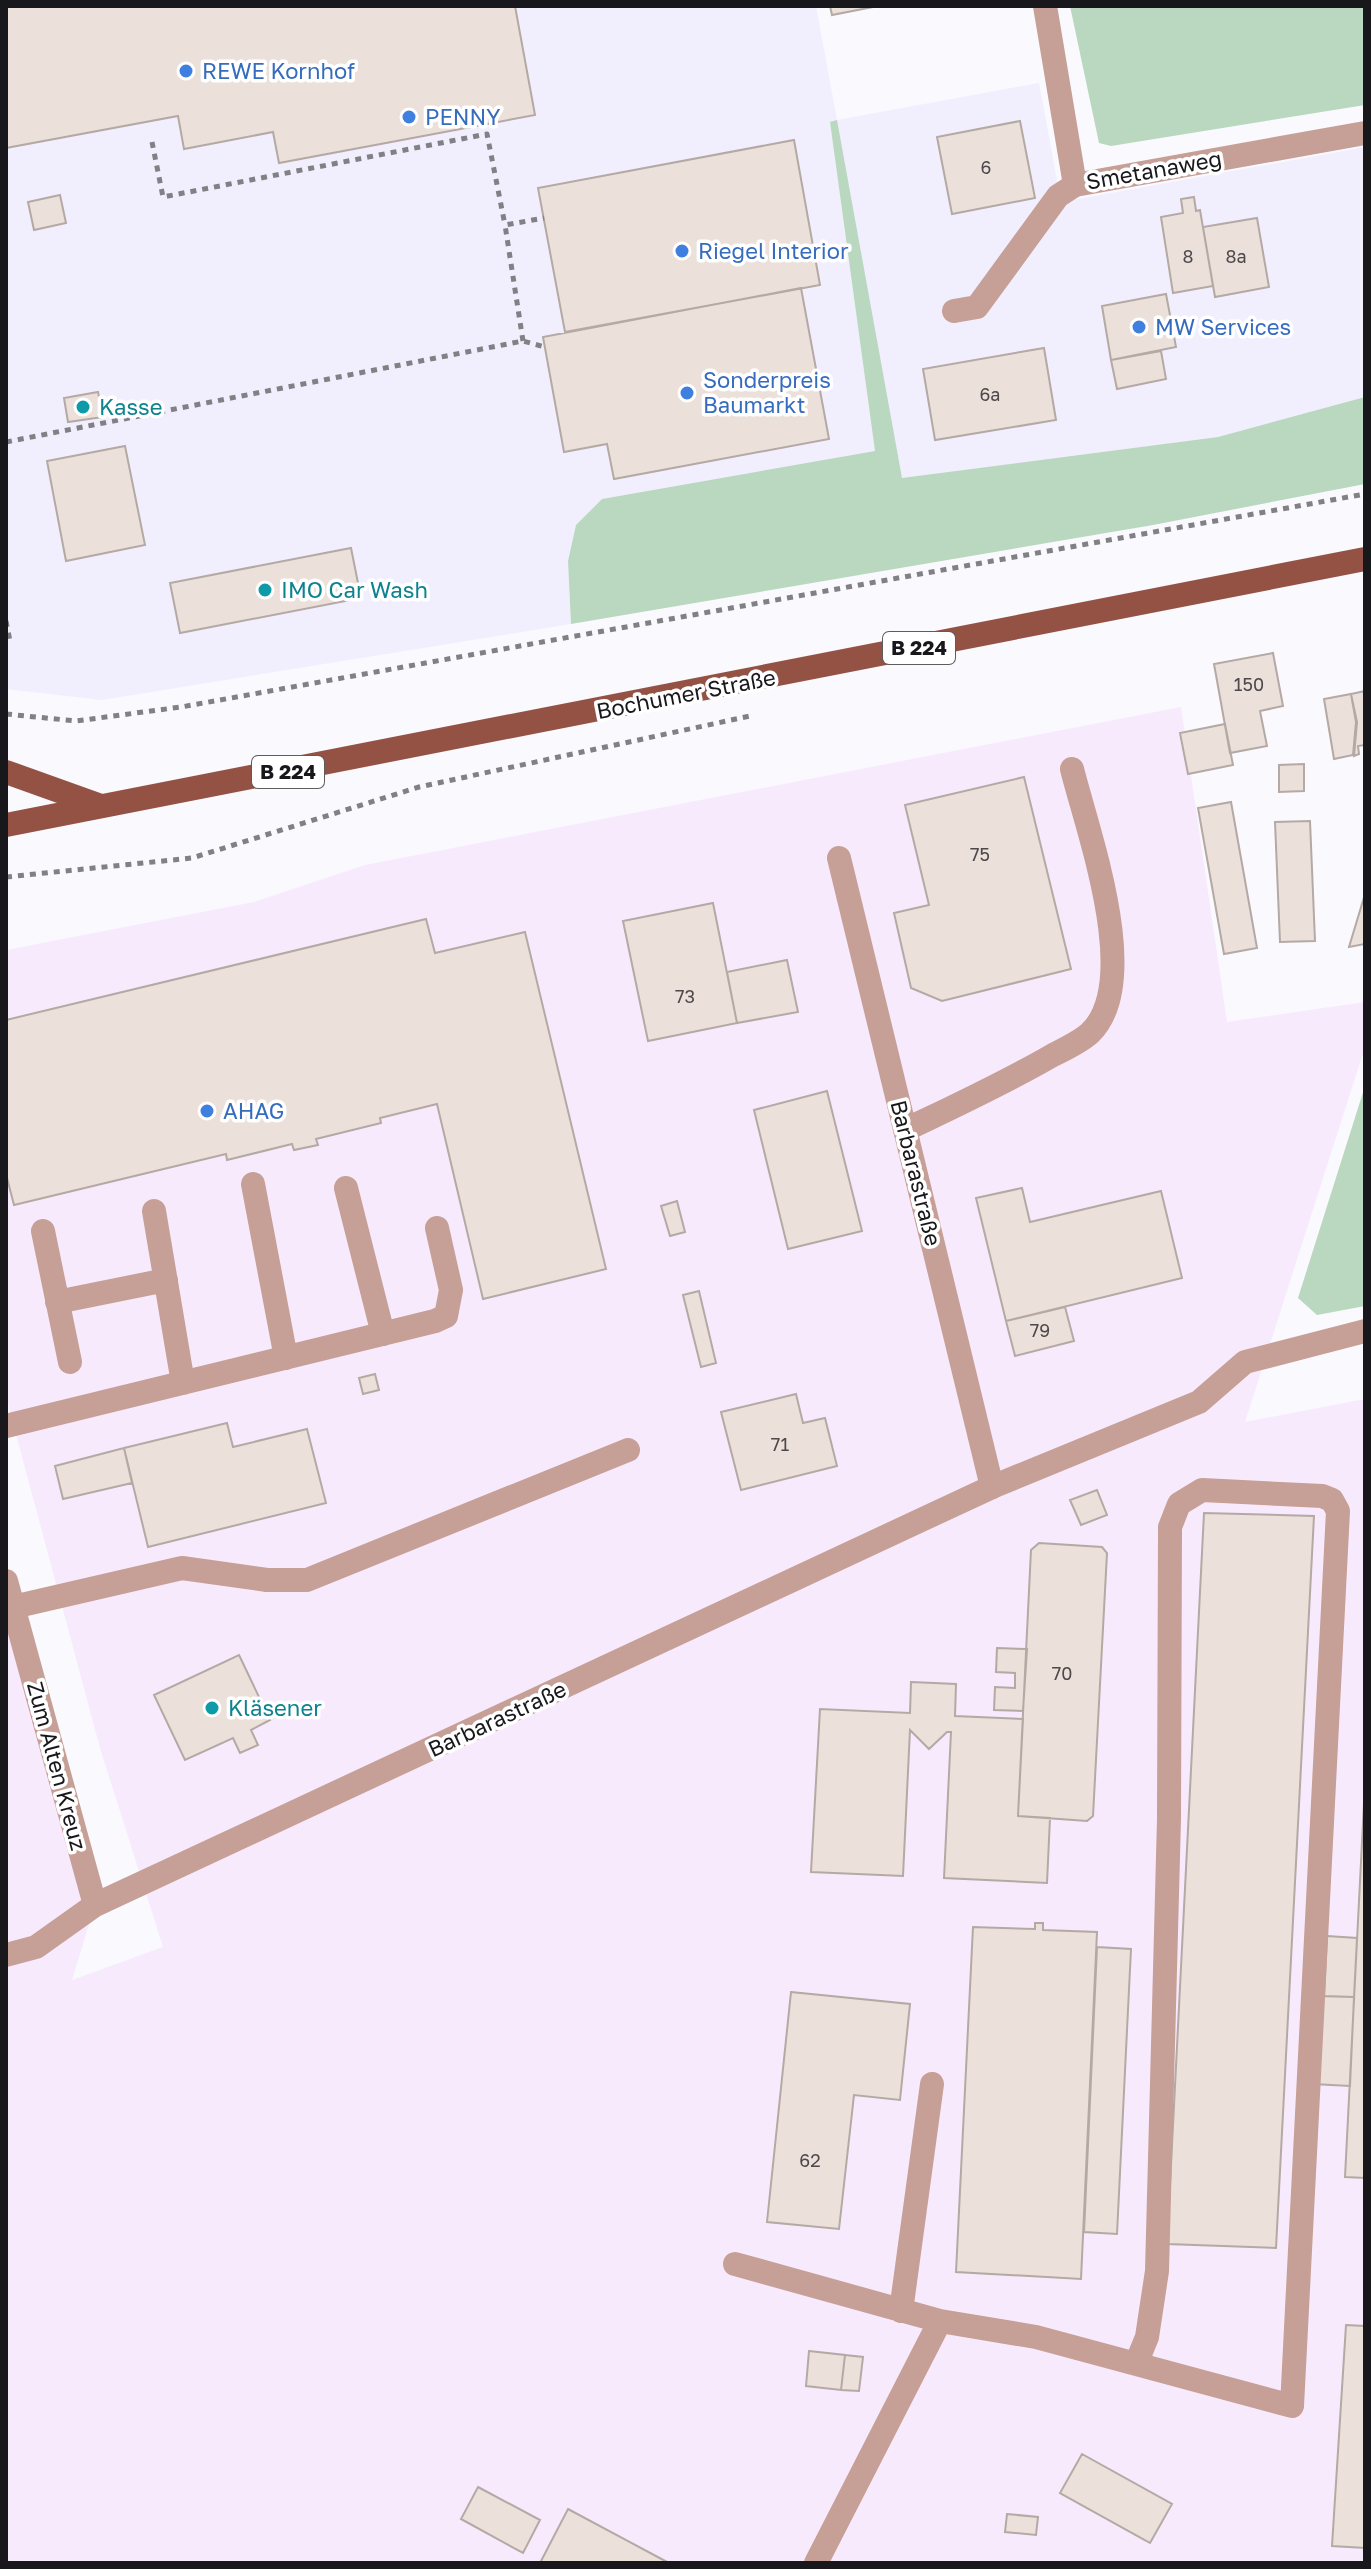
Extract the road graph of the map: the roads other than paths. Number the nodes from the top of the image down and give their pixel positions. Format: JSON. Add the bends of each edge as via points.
{"nodes":[{"id":1,"x":1045,"y":6,"type":"edge"},
{"id":2,"x":1365,"y":133,"type":"edge"},
{"id":3,"x":1075,"y":185,"type":"junction"},
{"id":4,"x":954,"y":311,"type":"dead end"},
{"id":5,"x":1365,"y":559,"type":"edge"},
{"id":6,"x":1072,"y":769,"type":"dead end"},
{"id":7,"x":6,"y":772,"type":"edge"},
{"id":8,"x":103,"y":806,"type":"junction"},
{"id":9,"x":6,"y":825,"type":"edge"},
{"id":10,"x":839,"y":858,"type":"dead end"},
{"id":11,"x":905,"y":1130,"type":"junction"},
{"id":12,"x":253,"y":1184,"type":"dead end"},
{"id":13,"x":346,"y":1188,"type":"dead end"},
{"id":14,"x":154,"y":1211,"type":"dead end"},
{"id":15,"x":437,"y":1228,"type":"dead end"},
{"id":16,"x":43,"y":1231,"type":"dead end"},
{"id":17,"x":166,"y":1280,"type":"junction"},
{"id":18,"x":57,"y":1302,"type":"junction"},
{"id":19,"x":1365,"y":1331,"type":"edge"},
{"id":20,"x":383,"y":1334,"type":"junction"},
{"id":21,"x":286,"y":1358,"type":"junction"},
{"id":22,"x":70,"y":1362,"type":"dead end"},
{"id":23,"x":183,"y":1383,"type":"junction"},
{"id":24,"x":6,"y":1426,"type":"edge"},
{"id":25,"x":628,"y":1450,"type":"dead end"},
{"id":26,"x":992,"y":1487,"type":"junction"},
{"id":27,"x":6,"y":1581,"type":"edge"},
{"id":28,"x":13,"y":1607,"type":"junction"},
{"id":29,"x":95,"y":1905,"type":"junction"},
{"id":30,"x":6,"y":1955,"type":"edge"},
{"id":31,"x":932,"y":2084,"type":"dead end"},
{"id":32,"x":735,"y":2264,"type":"dead end"},
{"id":33,"x":901,"y":2311,"type":"junction"},
{"id":34,"x":940,"y":2321,"type":"junction"},
{"id":35,"x":1136,"y":2364,"type":"junction"},
{"id":36,"x":816,"y":2563,"type":"edge"}],
"edges":[{"from":1,"to":3,"type":"street","name":"Smetanaweg"},
{"from":2,"to":3,"type":"street","name":"Smetanaweg"},
{"from":3,"to":4,"type":"street","via":[[1058,196],[977,307]]},
{"from":5,"to":8,"type":"main road","name":"Bochumer Straße","number":"B 224"},
{"from":6,"to":11,"type":"street","via":[[1114,951],[1114,986],[1107,1011],[1089,1035]]},
{"from":7,"to":8,"type":"main road"},
{"from":8,"to":9,"type":"main road","name":"Bochumer Straße","number":"B 224"},
{"from":10,"to":11,"type":"street","name":"Barbarastraße"},
{"from":11,"to":26,"type":"street","name":"Barbarastraße"},
{"from":12,"to":21,"type":"street"},
{"from":13,"to":20,"type":"street"},
{"from":14,"to":17,"type":"street"},
{"from":15,"to":20,"type":"street","via":[[451,1290],[446,1316]]},
{"from":16,"to":18,"type":"street"},
{"from":17,"to":18,"type":"street"},
{"from":17,"to":23,"type":"street"},
{"from":18,"to":22,"type":"street"},
{"from":19,"to":26,"type":"street","name":"Barbarastraße","via":[[1245,1362],[1199,1402]]},
{"from":20,"to":21,"type":"street"},
{"from":21,"to":23,"type":"street"},
{"from":23,"to":24,"type":"street"},
{"from":25,"to":28,"type":"street","via":[[307,1580],[182,1568]]},
{"from":26,"to":29,"type":"street","name":"Barbarastraße"},
{"from":27,"to":28,"type":"street","name":"Zum Alten Kreuz"},
{"from":28,"to":29,"type":"street","name":"Zum Alten Kreuz"},
{"from":29,"to":30,"type":"street","name":"Barbarastraße","via":[[36,1947]]},
{"from":31,"to":33,"type":"street"},
{"from":32,"to":33,"type":"street"},
{"from":33,"to":34,"type":"street"},
{"from":34,"to":35,"type":"street","via":[[1036,2337]]},
{"from":34,"to":36,"type":"street"},
{"from":35,"to":35,"type":"street","via":[[1292,2406],[1338,1511],[1322,1496],[1202,1490],[1179,1504],[1170,1527],[1169,1819],[1157,2271],[1147,2337]]}]}
